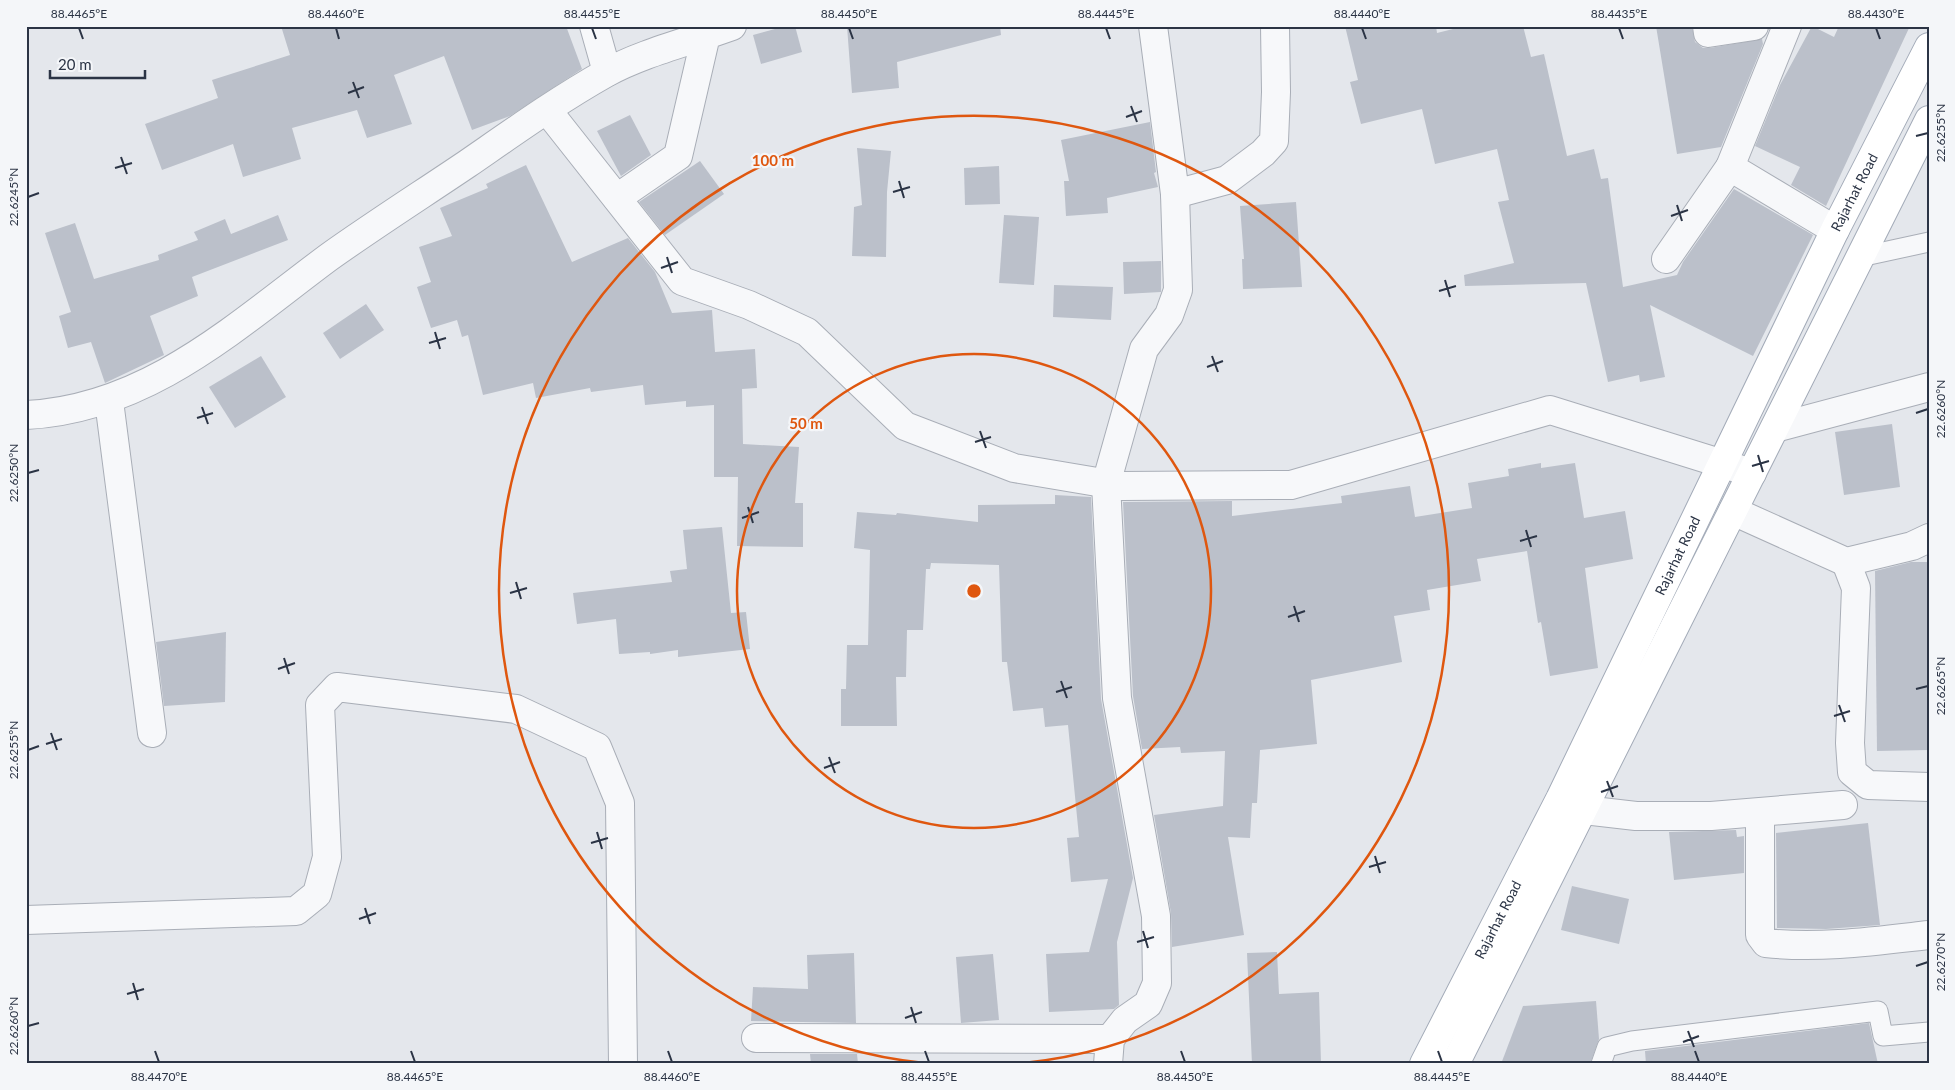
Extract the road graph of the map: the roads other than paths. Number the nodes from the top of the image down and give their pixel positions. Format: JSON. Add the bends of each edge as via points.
{"nodes":[{"id":1,"x":594,"y":26,"type":"edge"},
{"id":2,"x":732,"y":26,"type":"edge"},
{"id":3,"x":1153,"y":26,"type":"edge"},
{"id":4,"x":1275,"y":26,"type":"edge"},
{"id":5,"x":1707,"y":26,"type":"edge"},
{"id":6,"x":1754,"y":26,"type":"edge"},
{"id":7,"x":1786,"y":26,"type":"edge"},
{"id":8,"x":706,"y":35,"type":"junction"},
{"id":9,"x":1929,"y":47,"type":"edge"},
{"id":10,"x":607,"y":72,"type":"junction"},
{"id":11,"x":547,"y":110,"type":"junction"},
{"id":12,"x":1928,"y":122,"type":"edge"},
{"id":13,"x":1730,"y":167,"type":"junction"},
{"id":14,"x":1175,"y":194,"type":"junction"},
{"id":15,"x":617,"y":198,"type":"junction"},
{"id":16,"x":1835,"y":230,"type":"junction"},
{"id":17,"x":1929,"y":242,"type":"edge"},
{"id":18,"x":1860,"y":257,"type":"junction"},
{"id":19,"x":1666,"y":259,"type":"dead end"},
{"id":20,"x":1929,"y":386,"type":"edge"},
{"id":21,"x":109,"y":400,"type":"junction"},
{"id":22,"x":26,"y":415,"type":"edge"},
{"id":23,"x":1774,"y":428,"type":"junction"},
{"id":24,"x":1722,"y":464,"type":"junction"},
{"id":25,"x":1752,"y":473,"type":"junction"},
{"id":26,"x":1106,"y":484,"type":"junction"},
{"id":27,"x":1733,"y":511,"type":"junction"},
{"id":28,"x":1929,"y":538,"type":"edge"},
{"id":29,"x":1846,"y":562,"type":"junction"},
{"id":30,"x":152,"y":733,"type":"dead end"},
{"id":31,"x":1929,"y":787,"type":"edge"},
{"id":32,"x":1843,"y":805,"type":"dead end"},
{"id":33,"x":1584,"y":810,"type":"junction"},
{"id":34,"x":1760,"y":813,"type":"junction"},
{"id":35,"x":26,"y":920,"type":"edge"},
{"id":36,"x":1929,"y":935,"type":"edge"},
{"id":37,"x":1929,"y":1032,"type":"edge"},
{"id":38,"x":756,"y":1038,"type":"dead end"},
{"id":39,"x":1109,"y":1051,"type":"edge"},
{"id":40,"x":623,"y":1064,"type":"edge"},
{"id":41,"x":1424,"y":1064,"type":"edge"},
{"id":42,"x":1455,"y":1064,"type":"edge"},
{"id":43,"x":1601,"y":1064,"type":"edge"}],
"edges":[{"from":1,"to":10,"type":"street"},
{"from":2,"to":8,"type":"street"},
{"from":3,"to":14,"type":"street"},
{"from":4,"to":14,"type":"street","via":[[1274,141],[1227,180]]},
{"from":5,"to":6,"type":"street","via":[[1708,33]]},
{"from":7,"to":13,"type":"street"},
{"from":8,"to":10,"type":"street"},
{"from":8,"to":15,"type":"street","via":[[678,156]]},
{"from":9,"to":16,"type":"main road","name":"Rajarhat Road"},
{"from":10,"to":11,"type":"street"},
{"from":11,"to":15,"type":"street"},
{"from":11,"to":21,"type":"street","via":[[330,257],[246,321],[167,374]]},
{"from":12,"to":18,"type":"main road","name":"Rajarhat Road"},
{"from":13,"to":16,"type":"street"},
{"from":13,"to":19,"type":"street"},
{"from":14,"to":26,"type":"street","via":[[1178,290],[1169,315],[1144,349]]},
{"from":15,"to":26,"type":"street","via":[[682,281],[749,305],[807,332],[905,426],[1014,468]]},
{"from":16,"to":24,"type":"main road","name":"Rajarhat Road"},
{"from":17,"to":18,"type":"lane"},
{"from":18,"to":23,"type":"main road","name":"Rajarhat Road"},
{"from":20,"to":23,"type":"street"},
{"from":21,"to":22,"type":"street","via":[[48,414]]},
{"from":21,"to":30,"type":"street"},
{"from":23,"to":25,"type":"main road","name":"Rajarhat Road"},
{"from":24,"to":25,"type":"street"},
{"from":24,"to":26,"type":"street","via":[[1550,410],[1291,485]]},
{"from":24,"to":41,"type":"main road","name":"Rajarhat Road","via":[[1560,799]]},
{"from":25,"to":27,"type":"main road","name":"Rajarhat Road"},
{"from":26,"to":39,"type":"street","via":[[1117,698],[1156,916],[1157,983],[1148,1004],[1125,1020]]},
{"from":27,"to":29,"type":"street"},
{"from":27,"to":33,"type":"main road","name":"Rajarhat Road"},
{"from":28,"to":29,"type":"street","via":[[1912,546]]},
{"from":29,"to":31,"type":"street","via":[[1856,588],[1850,743],[1852,772],[1868,785]]},
{"from":32,"to":34,"type":"street"},
{"from":33,"to":34,"type":"street","via":[[1636,816]]},
{"from":33,"to":42,"type":"main road","name":"Rajarhat Road"},
{"from":34,"to":36,"type":"street","via":[[1760,935],[1766,943],[1788,946]]},
{"from":35,"to":40,"type":"street","via":[[296,911],[317,894],[326,857],[320,705],[337,687],[516,709],[597,747],[620,803]]},
{"from":37,"to":43,"type":"lane","via":[[1883,1036],[1878,1011],[1632,1042],[1607,1048]]},
{"from":38,"to":39,"type":"street"}]}
